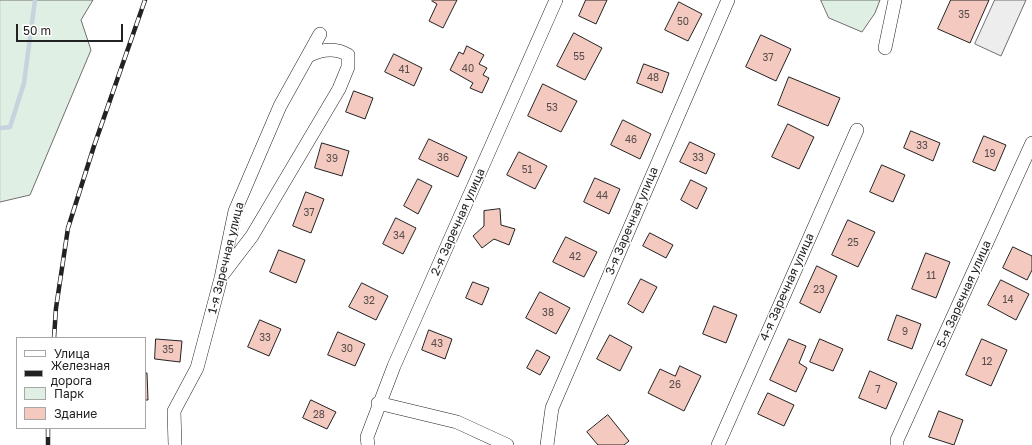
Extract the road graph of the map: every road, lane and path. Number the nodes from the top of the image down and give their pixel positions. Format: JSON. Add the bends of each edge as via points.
{"nodes":[{"id":1,"x":556,"y":0,"type":"edge"},
{"id":2,"x":728,"y":0,"type":"edge"},
{"id":3,"x":895,"y":0,"type":"edge"},
{"id":4,"x":320,"y":34,"type":"dead end"},
{"id":5,"x":885,"y":48,"type":"dead end"},
{"id":6,"x":308,"y":56,"type":"junction"},
{"id":7,"x":857,"y":130,"type":"dead end"},
{"id":8,"x":1032,"y":143,"type":"edge"},
{"id":9,"x":221,"y":278,"type":"junction"},
{"id":10,"x":378,"y":403,"type":"junction"},
{"id":11,"x":175,"y":445,"type":"edge"},
{"id":12,"x":368,"y":445,"type":"edge"},
{"id":13,"x":507,"y":445,"type":"edge"},
{"id":14,"x":547,"y":445,"type":"edge"},
{"id":15,"x":718,"y":445,"type":"edge"},
{"id":16,"x":896,"y":445,"type":"edge"}],
"edges":[{"from":1,"to":10,"type":"street","name":"2-я Заречная улица"},
{"from":2,"to":14,"type":"street","name":"3-я Заречная улица","via":[[552,408]]},
{"from":3,"to":5,"type":"street"},
{"from":4,"to":6,"type":"street","name":"1-я Заречная улица"},
{"from":6,"to":9,"type":"street","name":"1-я Заречная улица","via":[[280,106],[235,211]]},
{"from":6,"to":9,"type":"street","via":[[330,50],[343,52],[348,55],[348,67],[339,89],[252,236]]},
{"from":7,"to":15,"type":"street","name":"4-я Заречная улица"},
{"from":8,"to":16,"type":"street","name":"5-я Заречная улица"},
{"from":9,"to":11,"type":"street","name":"1-я Заречная улица","via":[[197,368],[174,411]]},
{"from":10,"to":12,"type":"street","name":"2-я Заречная улица","via":[[366,438]]},
{"from":10,"to":13,"type":"street","via":[[457,422]]}]}
